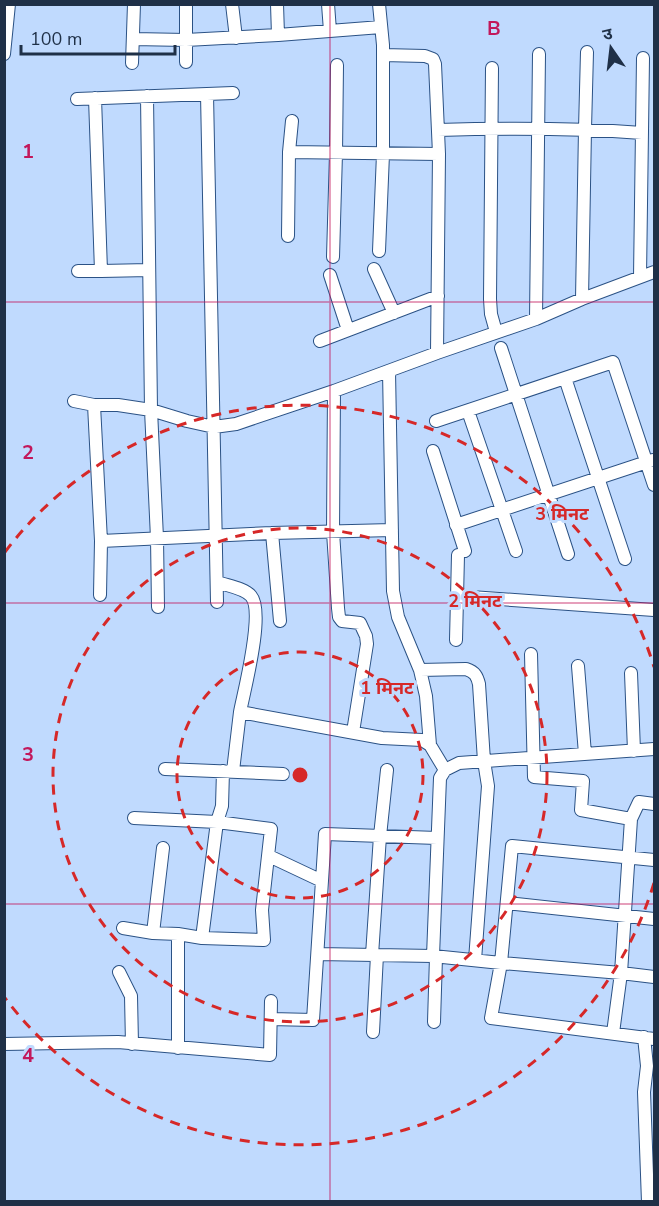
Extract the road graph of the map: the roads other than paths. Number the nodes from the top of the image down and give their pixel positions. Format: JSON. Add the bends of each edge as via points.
{"nodes":[{"id":1,"x":9,"y":4,"type":"edge"},
{"id":2,"x":134,"y":4,"type":"edge"},
{"id":3,"x":186,"y":4,"type":"edge"},
{"id":4,"x":232,"y":4,"type":"edge"},
{"id":5,"x":277,"y":4,"type":"edge"},
{"id":6,"x":328,"y":4,"type":"edge"},
{"id":7,"x":379,"y":4,"type":"edge"},
{"id":8,"x":381,"y":27,"type":"junction"},
{"id":9,"x":330,"y":31,"type":"junction"},
{"id":10,"x":278,"y":36,"type":"junction"},
{"id":11,"x":236,"y":38,"type":"junction"},
{"id":12,"x":133,"y":39,"type":"junction"},
{"id":13,"x":186,"y":40,"type":"junction"},
{"id":14,"x":587,"y":51,"type":"dead end"},
{"id":15,"x":4,"y":54,"type":"edge"},
{"id":16,"x":539,"y":54,"type":"dead end"},
{"id":17,"x":383,"y":55,"type":"junction"},
{"id":18,"x":643,"y":58,"type":"dead end"},
{"id":19,"x":186,"y":62,"type":"dead end"},
{"id":20,"x":132,"y":63,"type":"dead end"},
{"id":21,"x":337,"y":65,"type":"dead end"},
{"id":22,"x":492,"y":68,"type":"dead end"},
{"id":23,"x":233,"y":93,"type":"dead end"},
{"id":24,"x":207,"y":94,"type":"junction"},
{"id":25,"x":147,"y":96,"type":"junction"},
{"id":26,"x":77,"y":99,"type":"dead end"},
{"id":27,"x":95,"y":99,"type":"junction"},
{"id":28,"x":292,"y":121,"type":"dead end"},
{"id":29,"x":538,"y":128,"type":"junction"},
{"id":30,"x":491,"y":129,"type":"junction"},
{"id":31,"x":585,"y":129,"type":"junction"},
{"id":32,"x":438,"y":130,"type":"junction"},
{"id":33,"x":642,"y":133,"type":"junction"},
{"id":34,"x":289,"y":152,"type":"junction"},
{"id":35,"x":336,"y":153,"type":"junction"},
{"id":36,"x":382,"y":154,"type":"junction"},
{"id":37,"x":439,"y":154,"type":"junction"},
{"id":38,"x":288,"y":236,"type":"dead end"},
{"id":39,"x":379,"y":251,"type":"dead end"},
{"id":40,"x":333,"y":257,"type":"dead end"},
{"id":41,"x":374,"y":269,"type":"dead end"},
{"id":42,"x":149,"y":270,"type":"junction"},
{"id":43,"x":78,"y":271,"type":"dead end"},
{"id":44,"x":101,"y":271,"type":"junction"},
{"id":45,"x":654,"y":272,"type":"edge"},
{"id":46,"x":330,"y":275,"type":"dead end"},
{"id":47,"x":640,"y":277,"type":"junction"},
{"id":48,"x":438,"y":296,"type":"junction"},
{"id":49,"x":582,"y":299,"type":"junction"},
{"id":50,"x":394,"y":313,"type":"junction"},
{"id":51,"x":536,"y":319,"type":"junction"},
{"id":52,"x":348,"y":330,"type":"junction"},
{"id":53,"x":496,"y":332,"type":"junction"},
{"id":54,"x":320,"y":341,"type":"dead end"},
{"id":55,"x":501,"y":348,"type":"dead end"},
{"id":56,"x":437,"y":353,"type":"junction"},
{"id":57,"x":389,"y":371,"type":"junction"},
{"id":58,"x":565,"y":378,"type":"junction"},
{"id":59,"x":334,"y":392,"type":"junction"},
{"id":60,"x":515,"y":395,"type":"junction"},
{"id":61,"x":74,"y":401,"type":"dead end"},
{"id":62,"x":94,"y":405,"type":"junction"},
{"id":63,"x":151,"y":410,"type":"junction"},
{"id":64,"x":468,"y":411,"type":"junction"},
{"id":65,"x":436,"y":421,"type":"dead end"},
{"id":66,"x":214,"y":427,"type":"junction"},
{"id":67,"x":433,"y":452,"type":"dead end"},
{"id":68,"x":651,"y":460,"type":"edge"},
{"id":69,"x":598,"y":478,"type":"junction"},
{"id":70,"x":654,"y":485,"type":"edge"},
{"id":71,"x":548,"y":495,"type":"junction"},
{"id":72,"x":502,"y":510,"type":"junction"},
{"id":73,"x":456,"y":525,"type":"junction"},
{"id":74,"x":392,"y":530,"type":"junction"},
{"id":75,"x":333,"y":532,"type":"junction"},
{"id":76,"x":272,"y":533,"type":"junction"},
{"id":77,"x":216,"y":535,"type":"junction"},
{"id":78,"x":158,"y":538,"type":"junction"},
{"id":79,"x":101,"y":541,"type":"junction"},
{"id":80,"x":516,"y":550,"type":"dead end"},
{"id":81,"x":568,"y":554,"type":"dead end"},
{"id":82,"x":625,"y":559,"type":"dead end"},
{"id":83,"x":217,"y":582,"type":"junction"},
{"id":84,"x":100,"y":595,"type":"dead end"},
{"id":85,"x":457,"y":596,"type":"junction"},
{"id":86,"x":217,"y":603,"type":"dead end"},
{"id":87,"x":158,"y":607,"type":"dead end"},
{"id":88,"x":654,"y":610,"type":"edge"},
{"id":89,"x":280,"y":621,"type":"dead end"},
{"id":90,"x":456,"y":640,"type":"dead end"},
{"id":91,"x":531,"y":654,"type":"dead end"},
{"id":92,"x":578,"y":666,"type":"dead end"},
{"id":93,"x":420,"y":670,"type":"junction"},
{"id":94,"x":631,"y":673,"type":"dead end"},
{"id":95,"x":240,"y":712,"type":"junction"},
{"id":96,"x":353,"y":732,"type":"junction"},
{"id":97,"x":430,"y":745,"type":"junction"},
{"id":98,"x":654,"y":749,"type":"edge"},
{"id":99,"x":634,"y":751,"type":"junction"},
{"id":100,"x":585,"y":754,"type":"junction"},
{"id":101,"x":533,"y":757,"type":"junction"},
{"id":102,"x":484,"y":761,"type":"junction"},
{"id":103,"x":165,"y":769,"type":"dead end"},
{"id":104,"x":387,"y":770,"type":"dead end"},
{"id":105,"x":445,"y":770,"type":"junction"},
{"id":106,"x":228,"y":771,"type":"junction"},
{"id":107,"x":283,"y":774,"type":"dead end"},
{"id":108,"x":654,"y":804,"type":"edge"},
{"id":109,"x":134,"y":818,"type":"dead end"},
{"id":110,"x":631,"y":819,"type":"junction"},
{"id":111,"x":217,"y":822,"type":"junction"},
{"id":112,"x":380,"y":836,"type":"junction"},
{"id":113,"x":437,"y":838,"type":"junction"},
{"id":114,"x":163,"y":848,"type":"dead end"},
{"id":115,"x":269,"y":855,"type":"junction"},
{"id":116,"x":629,"y":858,"type":"junction"},
{"id":117,"x":654,"y":860,"type":"edge"},
{"id":118,"x":322,"y":880,"type":"junction"},
{"id":119,"x":507,"y":903,"type":"junction"},
{"id":120,"x":625,"y":916,"type":"junction"},
{"id":121,"x":654,"y":920,"type":"edge"},
{"id":122,"x":123,"y":928,"type":"dead end"},
{"id":123,"x":153,"y":933,"type":"junction"},
{"id":124,"x":178,"y":934,"type":"junction"},
{"id":125,"x":202,"y":938,"type":"junction"},
{"id":126,"x":318,"y":954,"type":"junction"},
{"id":127,"x":374,"y":955,"type":"junction"},
{"id":128,"x":434,"y":957,"type":"junction"},
{"id":129,"x":475,"y":960,"type":"junction"},
{"id":130,"x":501,"y":963,"type":"junction"},
{"id":131,"x":119,"y":972,"type":"dead end"},
{"id":132,"x":621,"y":973,"type":"junction"},
{"id":133,"x":654,"y":977,"type":"edge"},
{"id":134,"x":271,"y":1001,"type":"dead end"},
{"id":135,"x":271,"y":1019,"type":"junction"},
{"id":136,"x":434,"y":1022,"type":"dead end"},
{"id":137,"x":373,"y":1032,"type":"dead end"},
{"id":138,"x":613,"y":1033,"type":"junction"},
{"id":139,"x":649,"y":1038,"type":"edge"},
{"id":140,"x":4,"y":1044,"type":"edge"},
{"id":141,"x":132,"y":1044,"type":"junction"},
{"id":142,"x":178,"y":1048,"type":"junction"},
{"id":143,"x":648,"y":1202,"type":"edge"}],
"edges":[{"from":1,"to":15,"type":"street"},
{"from":2,"to":12,"type":"street"},
{"from":3,"to":13,"type":"street"},
{"from":4,"to":11,"type":"street"},
{"from":5,"to":10,"type":"street"},
{"from":6,"to":9,"type":"street"},
{"from":7,"to":8,"type":"street"},
{"from":8,"to":9,"type":"street"},
{"from":8,"to":17,"type":"street"},
{"from":9,"to":10,"type":"street"},
{"from":10,"to":11,"type":"street"},
{"from":11,"to":13,"type":"street"},
{"from":12,"to":13,"type":"street"},
{"from":12,"to":20,"type":"street"},
{"from":13,"to":19,"type":"street"},
{"from":14,"to":31,"type":"street"},
{"from":16,"to":29,"type":"street"},
{"from":17,"to":32,"type":"street","via":[[433,59]]},
{"from":17,"to":36,"type":"street"},
{"from":18,"to":33,"type":"street"},
{"from":21,"to":35,"type":"street"},
{"from":22,"to":30,"type":"street"},
{"from":23,"to":24,"type":"street"},
{"from":24,"to":25,"type":"street"},
{"from":24,"to":66,"type":"street"},
{"from":25,"to":27,"type":"street"},
{"from":25,"to":42,"type":"street"},
{"from":26,"to":27,"type":"street"},
{"from":27,"to":44,"type":"street"},
{"from":28,"to":34,"type":"street"},
{"from":29,"to":30,"type":"street"},
{"from":29,"to":31,"type":"street"},
{"from":29,"to":51,"type":"street"},
{"from":30,"to":32,"type":"street"},
{"from":30,"to":53,"type":"street","via":[[489,299]]},
{"from":31,"to":33,"type":"street"},
{"from":31,"to":49,"type":"street"},
{"from":32,"to":37,"type":"street"},
{"from":33,"to":47,"type":"street"},
{"from":34,"to":35,"type":"street"},
{"from":34,"to":38,"type":"street"},
{"from":35,"to":36,"type":"street"},
{"from":35,"to":40,"type":"street"},
{"from":36,"to":37,"type":"street"},
{"from":36,"to":39,"type":"street"},
{"from":37,"to":48,"type":"street"},
{"from":41,"to":50,"type":"street"},
{"from":42,"to":44,"type":"street"},
{"from":42,"to":63,"type":"street"},
{"from":43,"to":44,"type":"street"},
{"from":45,"to":47,"type":"street"},
{"from":46,"to":52,"type":"street"},
{"from":47,"to":49,"type":"street"},
{"from":48,"to":50,"type":"street"},
{"from":48,"to":56,"type":"street"},
{"from":49,"to":51,"type":"street"},
{"from":50,"to":52,"type":"street"},
{"from":51,"to":53,"type":"street"},
{"from":52,"to":54,"type":"street"},
{"from":53,"to":56,"type":"street"},
{"from":55,"to":60,"type":"street"},
{"from":56,"to":57,"type":"street"},
{"from":57,"to":59,"type":"street"},
{"from":57,"to":74,"type":"street"},
{"from":58,"to":60,"type":"street"},
{"from":58,"to":68,"type":"street","via":[[613,362]]},
{"from":58,"to":69,"type":"street"},
{"from":59,"to":66,"type":"street","via":[[236,424]]},
{"from":59,"to":75,"type":"street"},
{"from":60,"to":64,"type":"street"},
{"from":60,"to":71,"type":"street"},
{"from":61,"to":62,"type":"street"},
{"from":62,"to":63,"type":"street"},
{"from":62,"to":79,"type":"street"},
{"from":63,"to":66,"type":"street"},
{"from":63,"to":78,"type":"street"},
{"from":64,"to":65,"type":"street"},
{"from":64,"to":72,"type":"street"},
{"from":66,"to":77,"type":"street"},
{"from":67,"to":73,"type":"street"},
{"from":68,"to":69,"type":"street"},
{"from":68,"to":70,"type":"street"},
{"from":69,"to":71,"type":"street"},
{"from":69,"to":82,"type":"street"},
{"from":71,"to":72,"type":"street"},
{"from":71,"to":81,"type":"street"},
{"from":72,"to":73,"type":"street"},
{"from":72,"to":80,"type":"street"},
{"from":73,"to":85,"type":"street","via":[[461,553]]},
{"from":74,"to":75,"type":"street"},
{"from":74,"to":93,"type":"street","via":[[393,591],[398,617]]},
{"from":75,"to":76,"type":"street"},
{"from":75,"to":96,"type":"street","via":[[339,617],[342,621],[360,623],[367,644]]},
{"from":76,"to":77,"type":"street"},
{"from":76,"to":89,"type":"street"},
{"from":77,"to":78,"type":"street"},
{"from":77,"to":83,"type":"street"},
{"from":78,"to":79,"type":"street"},
{"from":78,"to":87,"type":"street"},
{"from":79,"to":84,"type":"street"},
{"from":83,"to":86,"type":"street"},
{"from":83,"to":95,"type":"street","via":[[251,595],[255,605],[257,625]]},
{"from":85,"to":88,"type":"street"},
{"from":85,"to":90,"type":"street"},
{"from":91,"to":101,"type":"street"},
{"from":92,"to":100,"type":"street"},
{"from":93,"to":97,"type":"street"},
{"from":93,"to":102,"type":"street","via":[[466,669],[477,676]]},
{"from":94,"to":99,"type":"street"},
{"from":95,"to":96,"type":"street"},
{"from":95,"to":106,"type":"street"},
{"from":96,"to":97,"type":"street","via":[[422,740]]},
{"from":97,"to":105,"type":"street"},
{"from":98,"to":99,"type":"street"},
{"from":99,"to":100,"type":"street"},
{"from":100,"to":101,"type":"street"},
{"from":101,"to":102,"type":"street"},
{"from":101,"to":110,"type":"street","via":[[534,777],[583,781],[581,810]]},
{"from":102,"to":105,"type":"street","via":[[459,763]]},
{"from":102,"to":129,"type":"street","via":[[488,786]]},
{"from":103,"to":106,"type":"street"},
{"from":104,"to":112,"type":"street"},
{"from":105,"to":113,"type":"street","via":[[440,778]]},
{"from":106,"to":107,"type":"street"},
{"from":106,"to":111,"type":"street"},
{"from":108,"to":110,"type":"street","via":[[639,802]]},
{"from":109,"to":111,"type":"street"},
{"from":110,"to":116,"type":"street"},
{"from":111,"to":115,"type":"street","via":[[271,829]]},
{"from":111,"to":125,"type":"street"},
{"from":112,"to":113,"type":"street"},
{"from":112,"to":118,"type":"street","via":[[325,834]]},
{"from":112,"to":127,"type":"street"},
{"from":113,"to":128,"type":"street"},
{"from":114,"to":123,"type":"street"},
{"from":115,"to":118,"type":"street"},
{"from":115,"to":125,"type":"street","via":[[262,910],[264,940]]},
{"from":116,"to":117,"type":"street"},
{"from":116,"to":119,"type":"street","via":[[512,846]]},
{"from":116,"to":120,"type":"street"},
{"from":118,"to":126,"type":"street"},
{"from":119,"to":120,"type":"street"},
{"from":119,"to":130,"type":"street"},
{"from":120,"to":121,"type":"street"},
{"from":120,"to":132,"type":"street"},
{"from":122,"to":123,"type":"street"},
{"from":123,"to":124,"type":"street"},
{"from":124,"to":125,"type":"street"},
{"from":124,"to":142,"type":"street"},
{"from":126,"to":127,"type":"street"},
{"from":126,"to":135,"type":"street","via":[[313,1020]]},
{"from":127,"to":128,"type":"street"},
{"from":127,"to":137,"type":"street"},
{"from":128,"to":129,"type":"street"},
{"from":128,"to":136,"type":"street"},
{"from":129,"to":130,"type":"street"},
{"from":130,"to":132,"type":"street"},
{"from":130,"to":138,"type":"street","via":[[492,1018]]},
{"from":131,"to":141,"type":"street","via":[[131,996]]},
{"from":132,"to":133,"type":"street"},
{"from":132,"to":138,"type":"street"},
{"from":134,"to":135,"type":"street"},
{"from":135,"to":142,"type":"street","via":[[270,1055]]},
{"from":138,"to":139,"type":"street"},
{"from":139,"to":143,"type":"street","via":[[644,1092]]},
{"from":140,"to":141,"type":"street"},
{"from":141,"to":142,"type":"street"}]}
